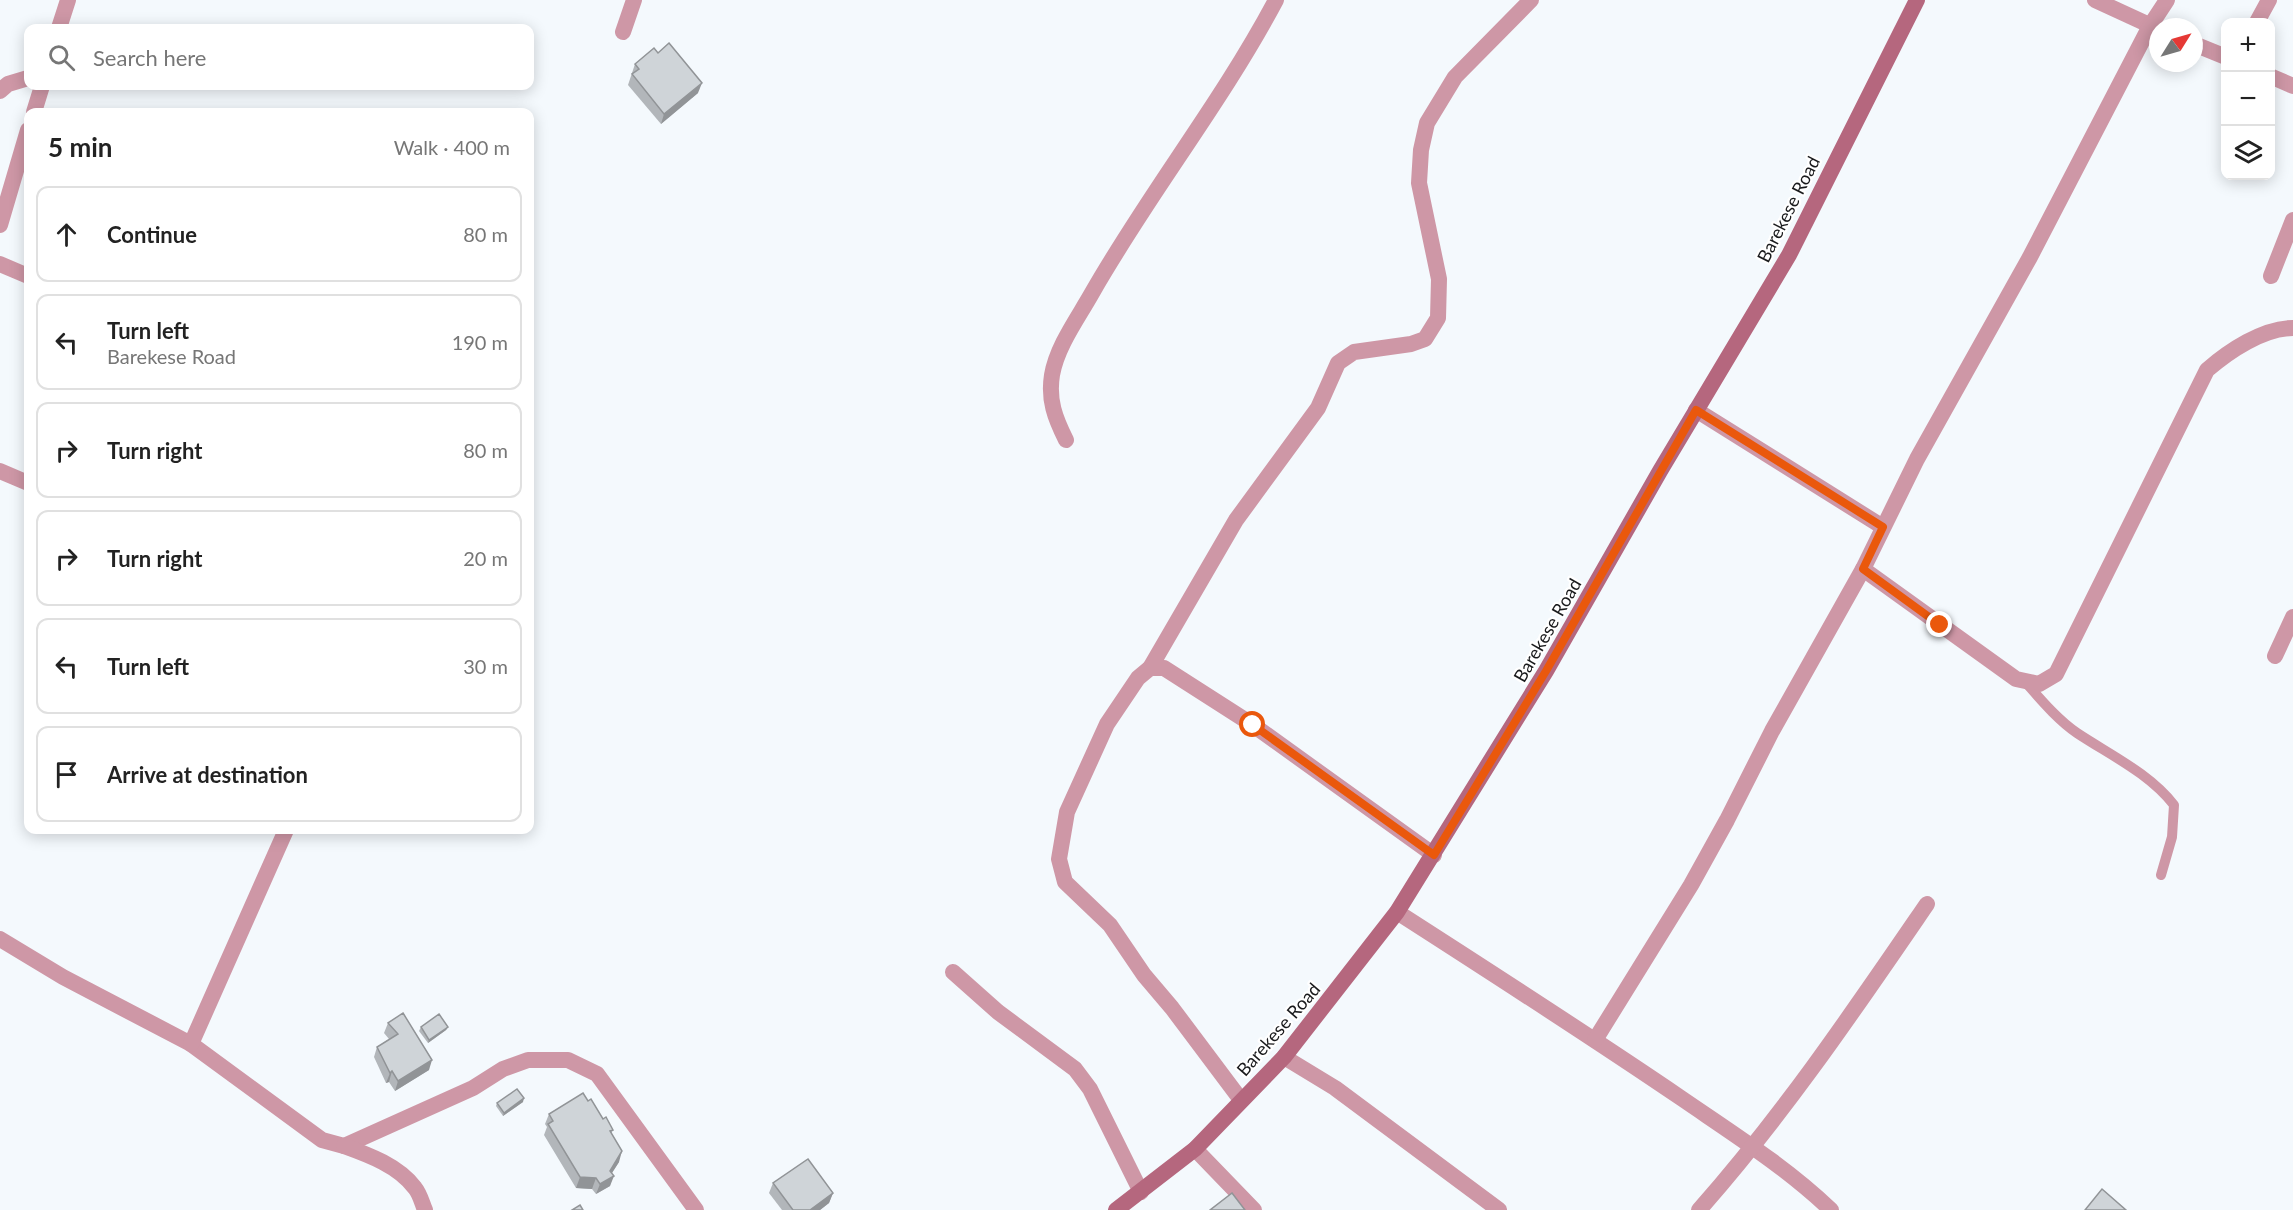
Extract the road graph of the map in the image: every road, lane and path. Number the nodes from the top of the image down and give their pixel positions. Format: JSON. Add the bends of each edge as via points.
{"nodes":[{"id":1,"x":68,"y":0,"type":"edge"},
{"id":2,"x":634,"y":0,"type":"edge"},
{"id":3,"x":1276,"y":0,"type":"edge"},
{"id":4,"x":1531,"y":0,"type":"edge"},
{"id":5,"x":1917,"y":0,"type":"edge"},
{"id":6,"x":2095,"y":0,"type":"edge"},
{"id":7,"x":2167,"y":0,"type":"edge"},
{"id":8,"x":2269,"y":0,"type":"edge"},
{"id":9,"x":2158,"y":18,"type":"edge"},
{"id":10,"x":2259,"y":18,"type":"edge"},
{"id":11,"x":60,"y":24,"type":"edge"},
{"id":12,"x":2149,"y":25,"type":"edge"},
{"id":13,"x":623,"y":32,"type":"dead end"},
{"id":14,"x":2149,"y":36,"type":"edge"},
{"id":15,"x":2203,"y":48,"type":"edge"},
{"id":16,"x":2221,"y":55,"type":"edge"},
{"id":17,"x":2275,"y":78,"type":"edge"},
{"id":18,"x":24,"y":79,"type":"edge"},
{"id":19,"x":2293,"y":86,"type":"edge"},
{"id":20,"x":41,"y":90,"type":"edge"},
{"id":21,"x":0,"y":91,"type":"edge"},
{"id":22,"x":35,"y":108,"type":"edge"},
{"id":23,"x":24,"y":144,"type":"edge"},
{"id":24,"x":2293,"y":220,"type":"edge"},
{"id":25,"x":0,"y":225,"type":"edge"},
{"id":26,"x":0,"y":264,"type":"edge"},
{"id":27,"x":24,"y":274,"type":"edge"},
{"id":28,"x":2271,"y":276,"type":"dead end"},
{"id":29,"x":2293,"y":328,"type":"edge"},
{"id":30,"x":1696,"y":410,"type":"junction"},
{"id":31,"x":1066,"y":440,"type":"dead end"},
{"id":32,"x":0,"y":471,"type":"edge"},
{"id":33,"x":24,"y":481,"type":"edge"},
{"id":34,"x":1883,"y":527,"type":"junction"},
{"id":35,"x":1863,"y":569,"type":"junction"},
{"id":36,"x":2293,"y":617,"type":"edge"},
{"id":37,"x":2275,"y":656,"type":"dead end"},
{"id":38,"x":1150,"y":668,"type":"junction"},
{"id":39,"x":2027,"y":684,"type":"junction"},
{"id":40,"x":284,"y":834,"type":"edge"},
{"id":41,"x":1434,"y":855,"type":"junction"},
{"id":42,"x":2161,"y":875,"type":"dead end"},
{"id":43,"x":1927,"y":904,"type":"dead end"},
{"id":44,"x":1398,"y":912,"type":"junction"},
{"id":45,"x":0,"y":939,"type":"edge"},
{"id":46,"x":953,"y":972,"type":"dead end"},
{"id":47,"x":1595,"y":1040,"type":"junction"},
{"id":48,"x":191,"y":1044,"type":"junction"},
{"id":49,"x":1284,"y":1057,"type":"junction"},
{"id":50,"x":1241,"y":1100,"type":"junction"},
{"id":51,"x":345,"y":1146,"type":"junction"},
{"id":52,"x":1754,"y":1148,"type":"junction"},
{"id":53,"x":1195,"y":1149,"type":"junction"},
{"id":54,"x":1141,"y":1192,"type":"junction"},
{"id":55,"x":425,"y":1210,"type":"edge"},
{"id":56,"x":696,"y":1210,"type":"edge"},
{"id":57,"x":1116,"y":1210,"type":"edge"},
{"id":58,"x":1254,"y":1210,"type":"edge"},
{"id":59,"x":1499,"y":1210,"type":"edge"},
{"id":60,"x":1699,"y":1210,"type":"edge"},
{"id":61,"x":1831,"y":1210,"type":"edge"}],
"edges":[{"from":1,"to":11,"type":"street"},
{"from":2,"to":13,"type":"street"},
{"from":3,"to":31,"type":"street","via":[[1063,344],[1052,373],[1050,393],[1053,415]]},
{"from":4,"to":38,"type":"street","via":[[1455,77],[1427,123],[1419,183],[1439,279],[1438,318],[1425,339],[1354,352],[1338,363],[1318,408],[1236,520]]},
{"from":5,"to":30,"type":"main road","name":"Barekese Road","via":[[1789,255]]},
{"from":6,"to":12,"type":"street"},
{"from":7,"to":9,"type":"street"},
{"from":8,"to":10,"type":"street"},
{"from":14,"to":34,"type":"street"},
{"from":15,"to":16,"type":"street"},
{"from":17,"to":19,"type":"street"},
{"from":18,"to":21,"type":"street"},
{"from":20,"to":22,"type":"street"},
{"from":23,"to":25,"type":"street"},
{"from":24,"to":28,"type":"street"},
{"from":26,"to":27,"type":"street"},
{"from":29,"to":39,"type":"street","via":[[2269,333],[2226,353],[2207,370],[2056,674],[2039,684]]},
{"from":30,"to":34,"type":"street"},
{"from":30,"to":41,"type":"main road","name":"Barekese Road","via":[[1546,671]]},
{"from":32,"to":33,"type":"street"},
{"from":34,"to":35,"type":"street"},
{"from":35,"to":39,"type":"street","via":[[2016,680]]},
{"from":35,"to":47,"type":"street","via":[[1691,885]]},
{"from":36,"to":37,"type":"street"},
{"from":38,"to":41,"type":"street","via":[[1164,668],[1253,725]]},
{"from":38,"to":50,"type":"street","via":[[1138,678],[1107,724],[1066,812],[1059,860],[1065,882],[1110,925]]},
{"from":39,"to":42,"type":"lane","via":[[2075,731],[2162,789],[2174,805],[2172,837]]},
{"from":40,"to":48,"type":"street"},
{"from":41,"to":44,"type":"main road","name":"Barekese Road"},
{"from":43,"to":52,"type":"street"},
{"from":44,"to":47,"type":"street"},
{"from":44,"to":49,"type":"main road","name":"Barekese Road"},
{"from":45,"to":48,"type":"street"},
{"from":46,"to":54,"type":"street","via":[[998,1012],[1075,1069],[1090,1089]]},
{"from":47,"to":52,"type":"street"},
{"from":48,"to":51,"type":"street","via":[[322,1140]]},
{"from":49,"to":50,"type":"main road","name":"Barekese Road"},
{"from":49,"to":59,"type":"street","via":[[1335,1088]]},
{"from":50,"to":53,"type":"main road","name":"Barekese Road"},
{"from":51,"to":55,"type":"street","via":[[376,1158],[403,1178],[415,1188]]},
{"from":51,"to":56,"type":"street","via":[[473,1088],[502,1069],[528,1060],[568,1060],[597,1074]]},
{"from":52,"to":60,"type":"street"},
{"from":52,"to":61,"type":"street"},
{"from":53,"to":54,"type":"main road","name":"Barekese Road"},
{"from":53,"to":58,"type":"street"},
{"from":54,"to":57,"type":"main road","name":"Barekese Road"}]}
